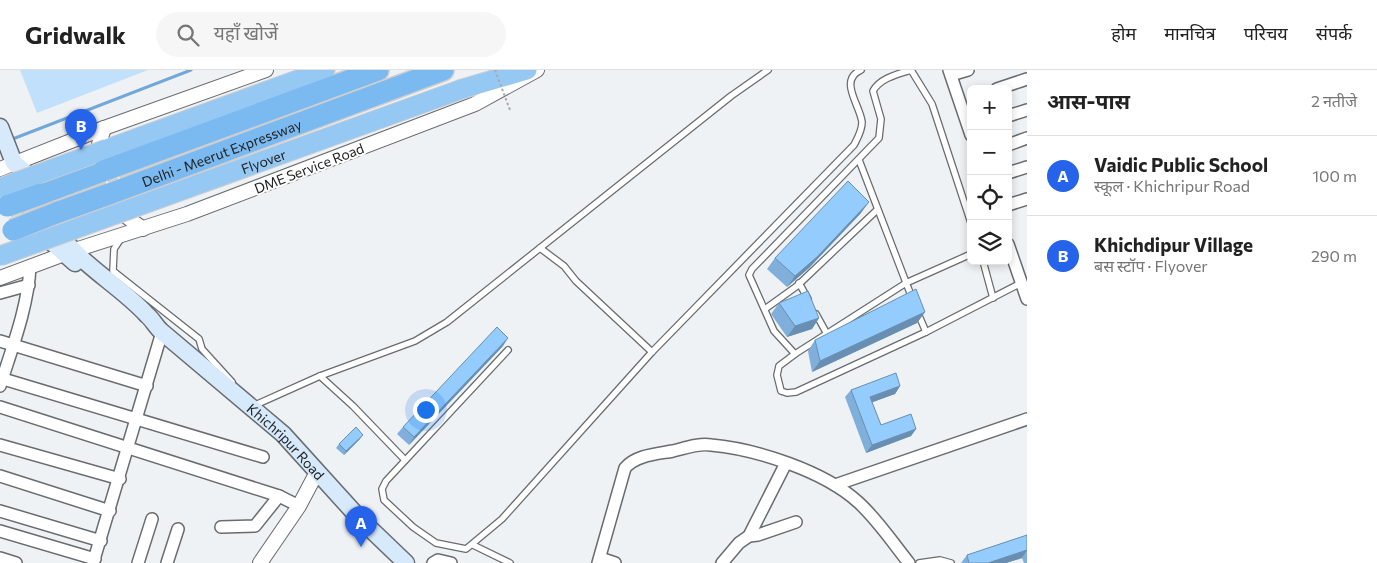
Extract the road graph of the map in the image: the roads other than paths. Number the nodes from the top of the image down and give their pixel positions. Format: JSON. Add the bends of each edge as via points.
{"nodes":[{"id":1,"x":266,"y":70,"type":"edge"},
{"id":2,"x":325,"y":70,"type":"edge"},
{"id":3,"x":378,"y":70,"type":"edge"},
{"id":4,"x":443,"y":70,"type":"edge"},
{"id":5,"x":527,"y":70,"type":"edge"},
{"id":6,"x":537,"y":70,"type":"edge"},
{"id":7,"x":768,"y":70,"type":"edge"},
{"id":8,"x":861,"y":70,"type":"edge"},
{"id":9,"x":968,"y":70,"type":"edge"},
{"id":10,"x":950,"y":73,"type":"edge"},
{"id":11,"x":1027,"y":79,"type":"edge"},
{"id":12,"x":1009,"y":85,"type":"edge"},
{"id":13,"x":967,"y":98,"type":"edge"},
{"id":14,"x":959,"y":101,"type":"junction"},
{"id":15,"x":1027,"y":110,"type":"edge"},
{"id":16,"x":1012,"y":115,"type":"edge"},
{"id":17,"x":104,"y":128,"type":"junction"},
{"id":18,"x":970,"y":130,"type":"edge"},
{"id":19,"x":4,"y":137,"type":"edge"},
{"id":20,"x":1027,"y":138,"type":"edge"},
{"id":21,"x":1012,"y":144,"type":"edge"},
{"id":22,"x":859,"y":160,"type":"junction"},
{"id":23,"x":7,"y":166,"type":"edge"},
{"id":24,"x":1027,"y":167,"type":"edge"},
{"id":25,"x":1012,"y":172,"type":"edge"},
{"id":26,"x":1027,"y":199,"type":"edge"},
{"id":27,"x":2,"y":201,"type":"edge"},
{"id":28,"x":1012,"y":205,"type":"edge"},
{"id":29,"x":877,"y":210,"type":"junction"},
{"id":30,"x":970,"y":220,"type":"edge"},
{"id":31,"x":143,"y":229,"type":"junction"},
{"id":32,"x":6,"y":233,"type":"edge"},
{"id":33,"x":123,"y":235,"type":"junction"},
{"id":34,"x":540,"y":248,"type":"junction"},
{"id":35,"x":70,"y":252,"type":"junction"},
{"id":36,"x":0,"y":256,"type":"edge"},
{"id":37,"x":967,"y":256,"type":"edge"},
{"id":38,"x":1012,"y":256,"type":"edge"},
{"id":39,"x":984,"y":265,"type":"edge"},
{"id":40,"x":30,"y":267,"type":"junction"},
{"id":41,"x":0,"y":278,"type":"edge"},
{"id":42,"x":906,"y":282,"type":"junction"},
{"id":43,"x":799,"y":283,"type":"junction"},
{"id":44,"x":1021,"y":283,"type":"junction"},
{"id":45,"x":29,"y":285,"type":"junction"},
{"id":46,"x":0,"y":293,"type":"edge"},
{"id":47,"x":993,"y":298,"type":"junction"},
{"id":48,"x":1027,"y":299,"type":"edge"},
{"id":49,"x":765,"y":309,"type":"junction"},
{"id":50,"x":160,"y":330,"type":"junction"},
{"id":51,"x":926,"y":332,"type":"junction"},
{"id":52,"x":827,"y":334,"type":"junction"},
{"id":53,"x":0,"y":342,"type":"edge"},
{"id":54,"x":14,"y":346,"type":"junction"},
{"id":55,"x":508,"y":350,"type":"edge"},
{"id":56,"x":652,"y":352,"type":"junction"},
{"id":57,"x":795,"y":354,"type":"junction"},
{"id":58,"x":320,"y":376,"type":"junction"},
{"id":59,"x":1,"y":381,"type":"edge"},
{"id":60,"x":235,"y":384,"type":"dead end"},
{"id":61,"x":147,"y":386,"type":"junction"},
{"id":62,"x":0,"y":407,"type":"edge"},
{"id":63,"x":251,"y":407,"type":"junction"},
{"id":64,"x":138,"y":418,"type":"junction"},
{"id":65,"x":1027,"y":419,"type":"edge"},
{"id":66,"x":0,"y":445,"type":"edge"},
{"id":67,"x":128,"y":449,"type":"junction"},
{"id":68,"x":263,"y":457,"type":"dead end"},
{"id":69,"x":405,"y":460,"type":"junction"},
{"id":70,"x":786,"y":463,"type":"junction"},
{"id":71,"x":318,"y":472,"type":"junction"},
{"id":72,"x":0,"y":476,"type":"edge"},
{"id":73,"x":120,"y":479,"type":"junction"},
{"id":74,"x":835,"y":486,"type":"junction"},
{"id":75,"x":279,"y":496,"type":"junction"},
{"id":76,"x":299,"y":506,"type":"junction"},
{"id":77,"x":0,"y":510,"type":"edge"},
{"id":78,"x":110,"y":511,"type":"junction"},
{"id":79,"x":152,"y":519,"type":"dead end"},
{"id":80,"x":796,"y":522,"type":"dead end"},
{"id":81,"x":221,"y":527,"type":"dead end"},
{"id":82,"x":178,"y":529,"type":"dead end"},
{"id":83,"x":0,"y":531,"type":"edge"},
{"id":84,"x":748,"y":536,"type":"junction"},
{"id":85,"x":101,"y":540,"type":"junction"},
{"id":86,"x":473,"y":545,"type":"junction"},
{"id":87,"x":0,"y":558,"type":"edge"},
{"id":88,"x":94,"y":561,"type":"edge"},
{"id":89,"x":599,"y":561,"type":"edge"},
{"id":90,"x":404,"y":562,"type":"edge"},
{"id":91,"x":16,"y":563,"type":"edge"},
{"id":92,"x":138,"y":563,"type":"edge"},
{"id":93,"x":167,"y":563,"type":"edge"},
{"id":94,"x":260,"y":563,"type":"edge"},
{"id":95,"x":433,"y":563,"type":"edge"},
{"id":96,"x":451,"y":563,"type":"edge"},
{"id":97,"x":510,"y":563,"type":"edge"},
{"id":98,"x":614,"y":563,"type":"edge"},
{"id":99,"x":722,"y":563,"type":"edge"},
{"id":100,"x":909,"y":563,"type":"edge"},
{"id":101,"x":919,"y":563,"type":"edge"},
{"id":102,"x":951,"y":563,"type":"edge"}],
"edges":[{"from":1,"to":17,"type":"street"},
{"from":2,"to":27,"type":"highway","bridge":true},
{"from":3,"to":27,"type":"highway","name":"Delhi - Meerut Expressway","bridge":true,"via":[[41,194]]},
{"from":4,"to":32,"type":"highway","name":"Delhi - Meerut Expressway","bridge":true},
{"from":5,"to":36,"type":"highway","name":"Flyover","bridge":true,"via":[[462,89]]},
{"from":6,"to":31,"type":"street","name":"DME Service Road","via":[[475,104]]},
{"from":7,"to":34,"type":"lane"},
{"from":8,"to":56,"type":"lane","via":[[851,79],[849,86],[862,122],[862,131],[854,145]]},
{"from":9,"to":10,"type":"street"},
{"from":10,"to":14,"type":"street"},
{"from":11,"to":12,"type":"street"},
{"from":13,"to":14,"type":"street"},
{"from":14,"to":18,"type":"street"},
{"from":15,"to":16,"type":"street"},
{"from":17,"to":23,"type":"street"},
{"from":17,"to":31,"type":"street","via":[[99,144],[127,217]]},
{"from":19,"to":23,"type":"main road","name":"Khichripur Road"},
{"from":20,"to":21,"type":"street"},
{"from":22,"to":29,"type":"lane"},
{"from":22,"to":30,"type":"lane","via":[[879,138],[881,130],[874,97],[876,86],[911,70],[932,104]]},
{"from":22,"to":49,"type":"lane","via":[[752,269],[749,275],[751,283]]},
{"from":23,"to":35,"type":"main road","name":"Khichripur Road","via":[[26,172]]},
{"from":24,"to":25,"type":"street"},
{"from":26,"to":28,"type":"street"},
{"from":29,"to":42,"type":"lane"},
{"from":29,"to":43,"type":"lane"},
{"from":31,"to":33,"type":"street","name":"DME Service Road"},
{"from":33,"to":35,"type":"street","name":"DME Service Road"},
{"from":33,"to":60,"type":"lane","via":[[114,249],[113,272],[199,339],[202,349]]},
{"from":34,"to":56,"type":"lane","via":[[564,266]]},
{"from":34,"to":58,"type":"lane","via":[[447,322],[415,341]]},
{"from":35,"to":40,"type":"street","name":"DME Service Road"},
{"from":35,"to":50,"type":"main road","name":"Khichripur Road","via":[[147,315]]},
{"from":37,"to":42,"type":"lane"},
{"from":38,"to":44,"type":"street"},
{"from":39,"to":47,"type":"lane"},
{"from":40,"to":41,"type":"street","name":"DME Service Road"},
{"from":40,"to":45,"type":"street"},
{"from":42,"to":51,"type":"lane"},
{"from":42,"to":52,"type":"lane"},
{"from":43,"to":49,"type":"lane"},
{"from":43,"to":52,"type":"lane"},
{"from":44,"to":47,"type":"lane"},
{"from":44,"to":48,"type":"street"},
{"from":45,"to":46,"type":"street"},
{"from":45,"to":54,"type":"street"},
{"from":47,"to":51,"type":"lane"},
{"from":49,"to":57,"type":"lane","via":[[779,339]]},
{"from":50,"to":61,"type":"street"},
{"from":50,"to":63,"type":"main road","name":"Khichripur Road"},
{"from":51,"to":57,"type":"lane","via":[[822,381],[787,393],[781,391],[778,384],[779,366]]},
{"from":52,"to":57,"type":"lane"},
{"from":53,"to":54,"type":"street"},
{"from":54,"to":59,"type":"street"},
{"from":54,"to":61,"type":"street"},
{"from":55,"to":69,"type":"lane"},
{"from":56,"to":86,"type":"lane","via":[[514,505]]},
{"from":58,"to":63,"type":"lane"},
{"from":58,"to":69,"type":"lane"},
{"from":59,"to":64,"type":"street"},
{"from":61,"to":64,"type":"street"},
{"from":62,"to":67,"type":"street"},
{"from":63,"to":71,"type":"main road","name":"Khichripur Road","via":[[283,434]]},
{"from":64,"to":67,"type":"street"},
{"from":64,"to":68,"type":"street"},
{"from":65,"to":74,"type":"street"},
{"from":66,"to":73,"type":"street"},
{"from":67,"to":73,"type":"street"},
{"from":67,"to":75,"type":"street"},
{"from":69,"to":86,"type":"lane","via":[[386,481],[382,489],[384,500],[436,543],[459,549]]},
{"from":70,"to":74,"type":"street"},
{"from":70,"to":84,"type":"street"},
{"from":70,"to":89,"type":"street","via":[[711,445],[640,458],[629,463]]},
{"from":71,"to":76,"type":"street"},
{"from":71,"to":90,"type":"main road","name":"Khichripur Road"},
{"from":72,"to":78,"type":"street"},
{"from":73,"to":78,"type":"street"},
{"from":74,"to":100,"type":"street","via":[[859,503]]},
{"from":75,"to":76,"type":"street"},
{"from":75,"to":81,"type":"street","via":[[255,526]]},
{"from":76,"to":94,"type":"street"},
{"from":77,"to":85,"type":"street"},
{"from":78,"to":85,"type":"street"},
{"from":79,"to":92,"type":"street"},
{"from":80,"to":84,"type":"street"},
{"from":82,"to":93,"type":"street"},
{"from":83,"to":88,"type":"street"},
{"from":84,"to":99,"type":"street"},
{"from":85,"to":88,"type":"street"},
{"from":86,"to":97,"type":"lane"},
{"from":87,"to":91,"type":"street"},
{"from":89,"to":98,"type":"street"},
{"from":95,"to":96,"type":"street","via":[[438,560]]},
{"from":101,"to":102,"type":"lane","via":[[940,560]]}]}
